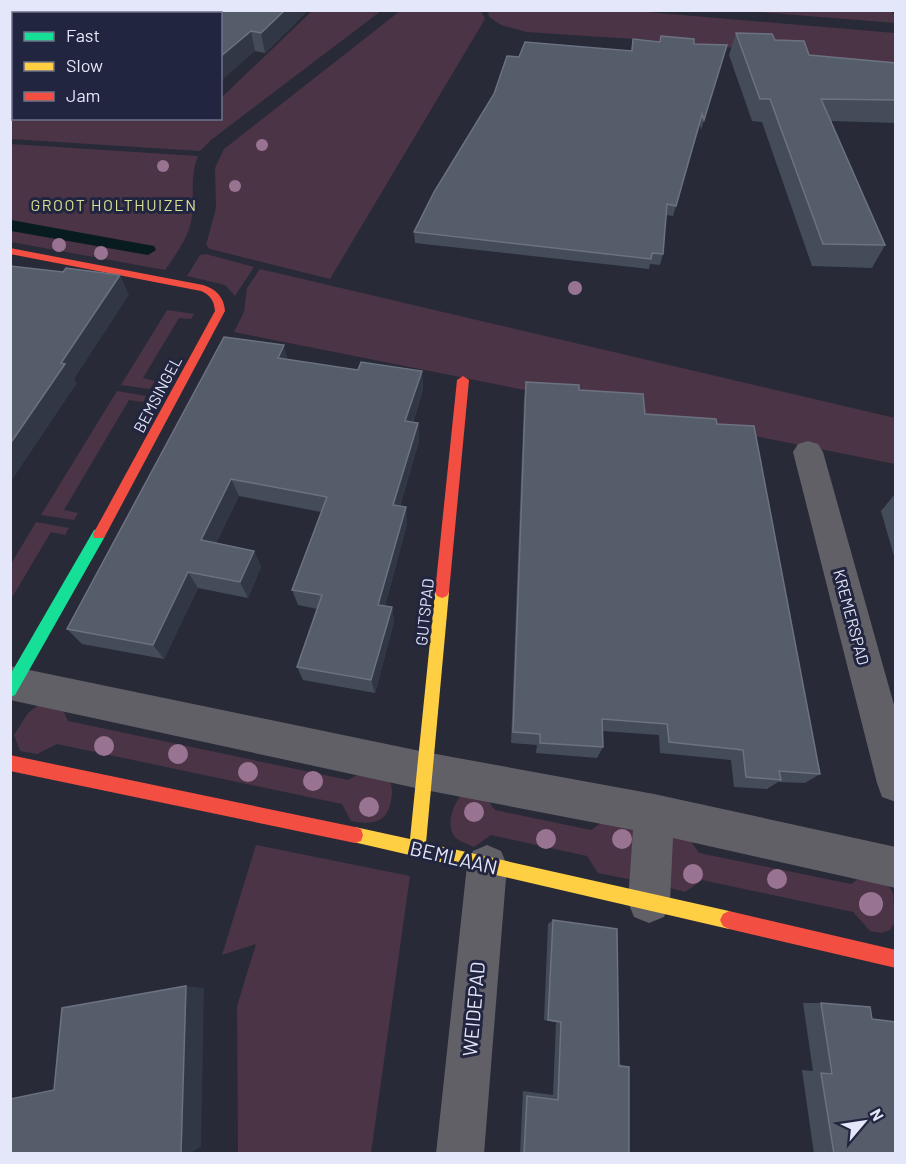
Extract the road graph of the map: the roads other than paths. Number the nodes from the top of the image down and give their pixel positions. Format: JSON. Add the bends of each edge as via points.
{"nodes":[{"id":1,"x":10,"y":251,"type":"edge"},
{"id":2,"x":463,"y":380,"type":"dead end"},
{"id":3,"x":808,"y":452,"type":"dead end"},
{"id":4,"x":12,"y":685,"type":"edge"},
{"id":5,"x":10,"y":763,"type":"edge"},
{"id":6,"x":425,"y":771,"type":"junction"},
{"id":7,"x":896,"y":783,"type":"edge"},
{"id":8,"x":654,"y":814,"type":"junction"},
{"id":9,"x":417,"y":848,"type":"junction"},
{"id":10,"x":487,"y":866,"type":"junction"},
{"id":11,"x":896,"y":867,"type":"edge"},
{"id":12,"x":649,"y":902,"type":"junction"},
{"id":13,"x":896,"y":959,"type":"edge"},
{"id":14,"x":460,"y":1154,"type":"edge"}],
"edges":[{"from":1,"to":4,"type":"street","name":"BEMSINGEL","via":[[202,288],[211,291],[220,302],[220,311],[153,438]]},
{"from":2,"to":6,"type":"street","name":"GUTSPAD"},
{"from":3,"to":7,"type":"street","name":"KREMERSPAD"},
{"from":4,"to":6,"type":"street"},
{"from":5,"to":9,"type":"street","name":"BEMLAAN"},
{"from":6,"to":8,"type":"street"},
{"from":6,"to":9,"type":"street","name":"GUTSPAD"},
{"from":8,"to":11,"type":"street"},
{"from":8,"to":12,"type":"street"},
{"from":9,"to":10,"type":"street","name":"BEMLAAN"},
{"from":10,"to":12,"type":"street","name":"BEMLAAN"},
{"from":10,"to":14,"type":"street","name":"WEIDEPAD"},
{"from":12,"to":13,"type":"street","name":"BEMLAAN"}]}
